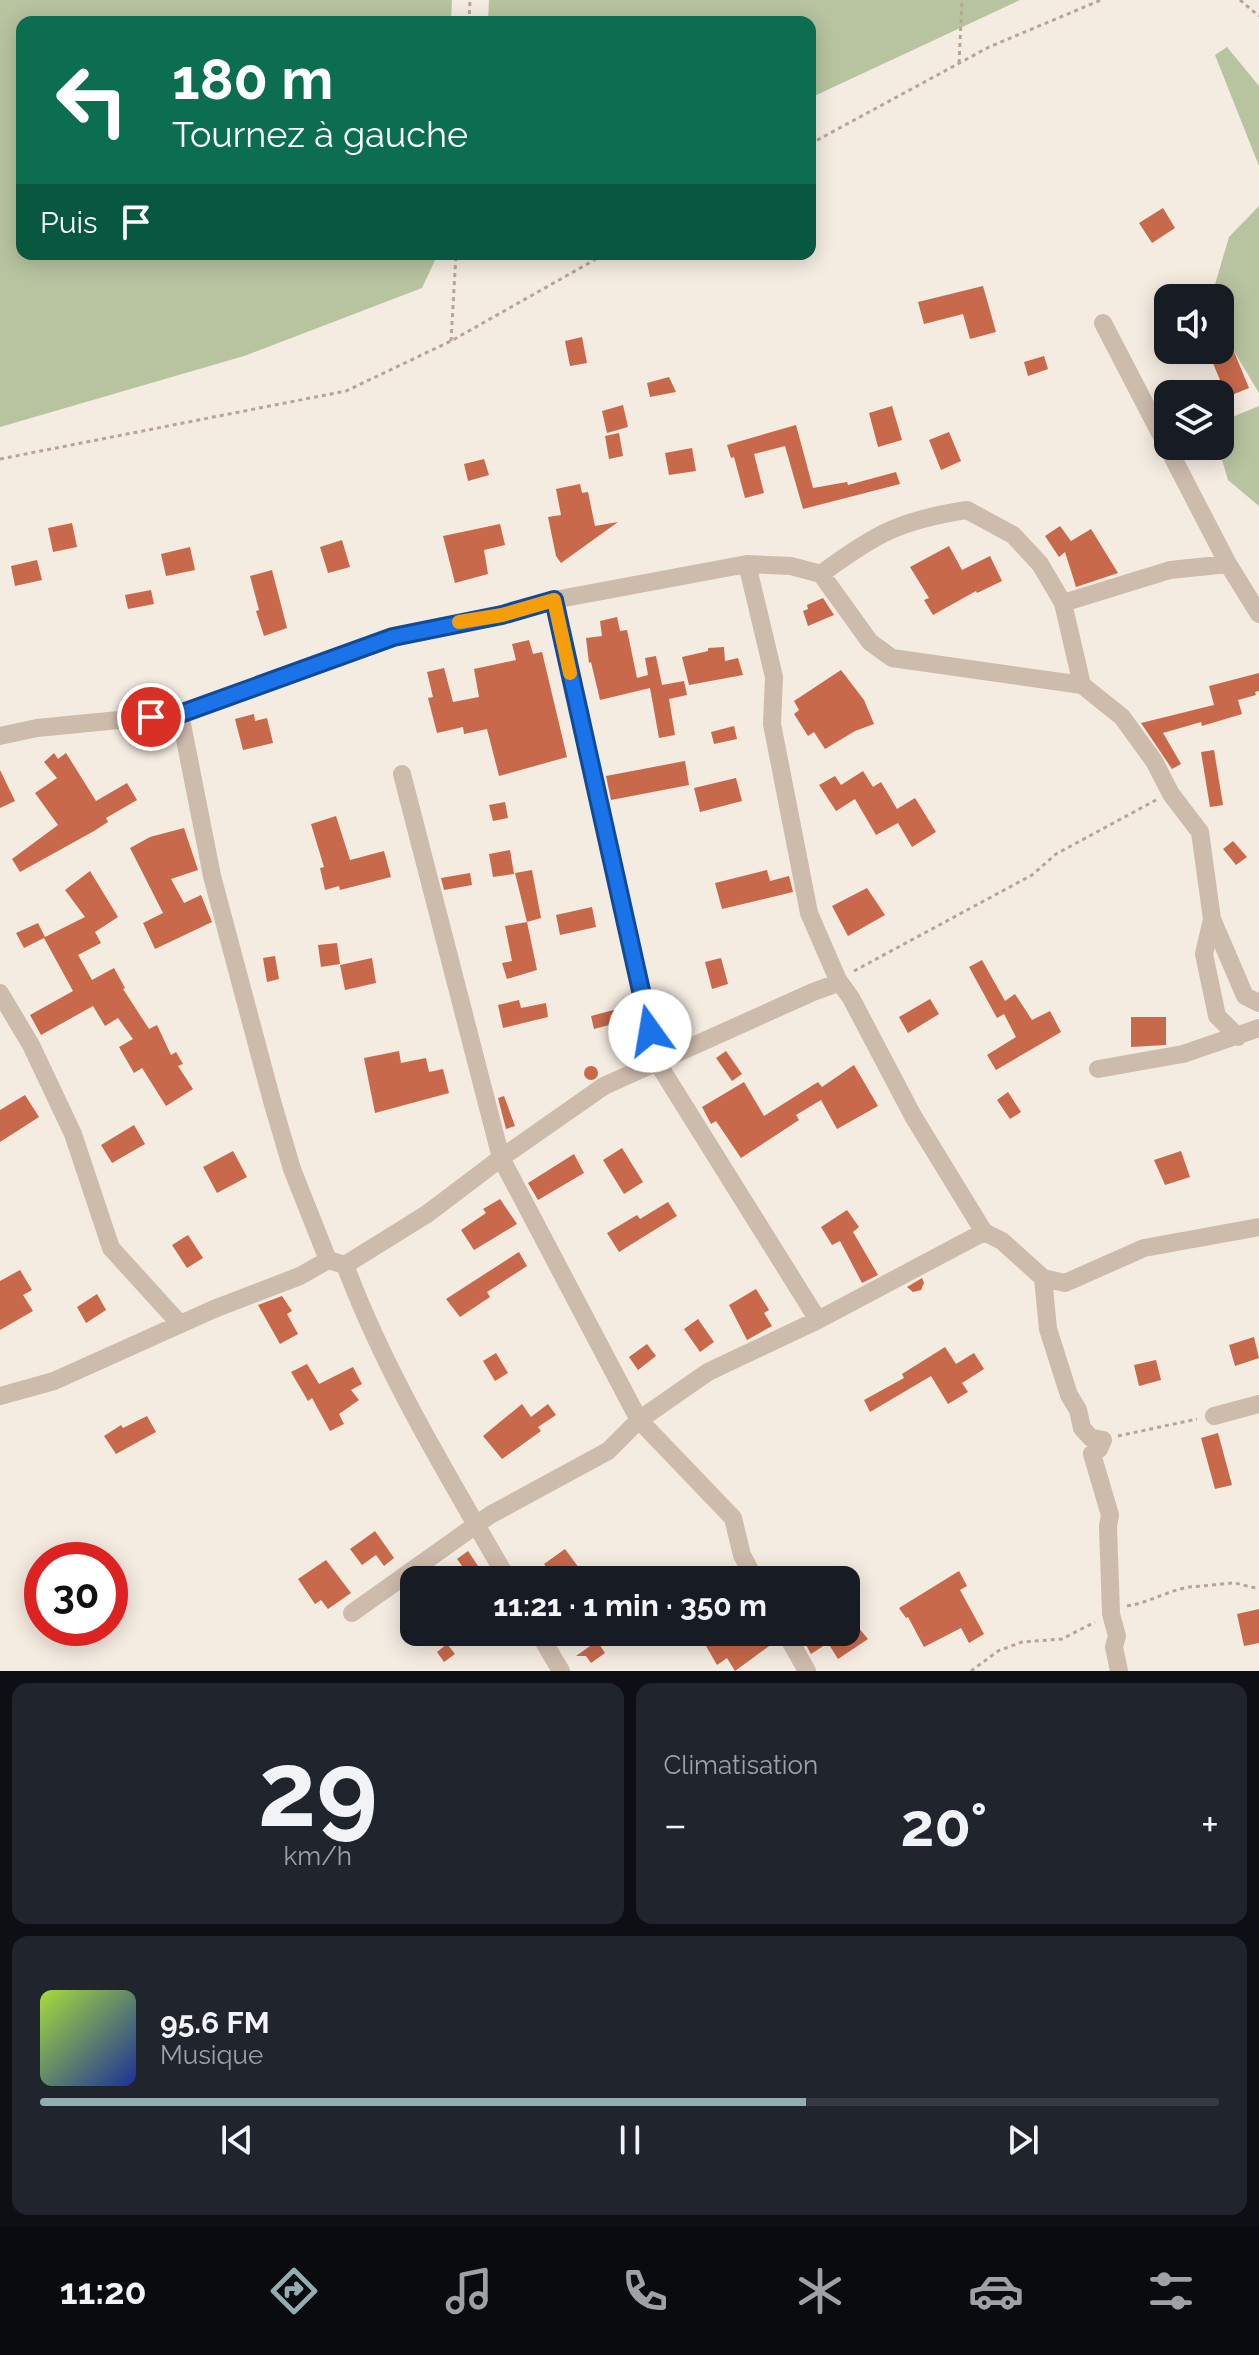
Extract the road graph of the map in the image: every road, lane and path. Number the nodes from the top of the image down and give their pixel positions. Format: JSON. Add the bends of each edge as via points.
{"nodes":[{"id":1,"x":962,"y":0,"type":"edge"},
{"id":2,"x":1101,"y":0,"type":"edge"},
{"id":3,"x":1240,"y":0,"type":"edge"},
{"id":4,"x":1259,"y":16,"type":"edge"},
{"id":5,"x":959,"y":63,"type":"junction"},
{"id":6,"x":816,"y":141,"type":"edge"},
{"id":7,"x":456,"y":260,"type":"edge"},
{"id":8,"x":594,"y":260,"type":"edge"},
{"id":9,"x":1103,"y":323,"type":"dead end"},
{"id":10,"x":451,"y":341,"type":"junction"},
{"id":11,"x":0,"y":459,"type":"edge"},
{"id":12,"x":747,"y":564,"type":"junction"},
{"id":13,"x":1228,"y":564,"type":"junction"},
{"id":14,"x":821,"y":574,"type":"junction"},
{"id":15,"x":554,"y":600,"type":"junction"},
{"id":16,"x":1063,"y":603,"type":"junction"},
{"id":17,"x":1259,"y":614,"type":"edge"},
{"id":18,"x":1082,"y":685,"type":"junction"},
{"id":19,"x":180,"y":714,"type":"junction"},
{"id":20,"x":0,"y":736,"type":"edge"},
{"id":21,"x":402,"y":774,"type":"dead end"},
{"id":22,"x":1171,"y":794,"type":"junction"},
{"id":23,"x":1212,"y":919,"type":"junction"},
{"id":24,"x":838,"y":980,"type":"junction"},
{"id":25,"x":0,"y":993,"type":"edge"},
{"id":26,"x":1259,"y":1003,"type":"edge"},
{"id":27,"x":1259,"y":1028,"type":"edge"},
{"id":28,"x":1238,"y":1037,"type":"junction"},
{"id":29,"x":657,"y":1062,"type":"junction"},
{"id":30,"x":1098,"y":1069,"type":"dead end"},
{"id":31,"x":501,"y":1158,"type":"junction"},
{"id":32,"x":1259,"y":1227,"type":"edge"},
{"id":33,"x":984,"y":1232,"type":"junction"},
{"id":34,"x":337,"y":1263,"type":"junction"},
{"id":35,"x":1043,"y":1278,"type":"junction"},
{"id":36,"x":818,"y":1320,"type":"junction"},
{"id":37,"x":180,"y":1324,"type":"junction"},
{"id":38,"x":0,"y":1396,"type":"edge"},
{"id":39,"x":1259,"y":1404,"type":"edge"},
{"id":40,"x":1214,"y":1416,"type":"joint"},
{"id":41,"x":639,"y":1420,"type":"junction"},
{"id":42,"x":1103,"y":1440,"type":"junction"},
{"id":43,"x":477,"y":1525,"type":"junction"},
{"id":44,"x":500,"y":1566,"type":"edge"},
{"id":45,"x":748,"y":1566,"type":"edge"},
{"id":46,"x":352,"y":1613,"type":"dead end"},
{"id":47,"x":546,"y":1646,"type":"edge"},
{"id":48,"x":793,"y":1646,"type":"edge"},
{"id":49,"x":561,"y":1671,"type":"edge"},
{"id":50,"x":807,"y":1671,"type":"edge"},
{"id":51,"x":1119,"y":1671,"type":"edge"}],
"edges":[{"from":1,"to":5,"type":"path"},
{"from":2,"to":5,"type":"path"},
{"from":3,"to":4,"type":"path"},
{"from":5,"to":6,"type":"path"},
{"from":7,"to":10,"type":"path"},
{"from":8,"to":10,"type":"path"},
{"from":9,"to":13,"type":"street"},
{"from":10,"to":11,"type":"path","via":[[346,391]]},
{"from":12,"to":14,"type":"street"},
{"from":12,"to":15,"type":"street"},
{"from":12,"to":24,"type":"street","via":[[774,677],[772,724],[809,913]]},
{"from":13,"to":16,"type":"street","via":[[1170,570]]},
{"from":13,"to":17,"type":"street"},
{"from":14,"to":16,"type":"street","via":[[863,543],[904,523],[967,510],[1013,535],[1040,564]]},
{"from":14,"to":18,"type":"street","via":[[870,642],[892,658]]},
{"from":15,"to":19,"type":"street","via":[[393,637]]},
{"from":15,"to":29,"type":"street"},
{"from":16,"to":18,"type":"street"},
{"from":18,"to":22,"type":"street","via":[[1122,717]]},
{"from":19,"to":20,"type":"street"},
{"from":19,"to":34,"type":"street","via":[[212,876],[272,1101],[292,1169]]},
{"from":21,"to":31,"type":"street"},
{"from":22,"to":23,"type":"street","via":[[1200,832]]},
{"from":22,"to":24,"type":"path"},
{"from":23,"to":26,"type":"street","via":[[1245,996]]},
{"from":23,"to":28,"type":"street","via":[[1204,954],[1217,1016]]},
{"from":24,"to":29,"type":"street"},
{"from":24,"to":33,"type":"street"},
{"from":25,"to":37,"type":"street","via":[[73,1134],[111,1248]]},
{"from":27,"to":28,"type":"street"},
{"from":28,"to":30,"type":"street","via":[[1183,1054]]},
{"from":29,"to":31,"type":"street","via":[[604,1086]]},
{"from":29,"to":36,"type":"street"},
{"from":31,"to":34,"type":"street","via":[[427,1214]]},
{"from":31,"to":41,"type":"street"},
{"from":32,"to":35,"type":"street","via":[[1144,1248],[1065,1283]]},
{"from":33,"to":35,"type":"street"},
{"from":33,"to":36,"type":"street"},
{"from":34,"to":37,"type":"street"},
{"from":34,"to":43,"type":"street","via":[[438,1462]]},
{"from":35,"to":42,"type":"street","via":[[1048,1329],[1069,1395],[1082,1428],[1091,1438]]},
{"from":36,"to":41,"type":"street","via":[[708,1372]]},
{"from":37,"to":38,"type":"street","via":[[54,1381]]},
{"from":39,"to":40,"type":"street"},
{"from":40,"to":42,"type":"path"},
{"from":41,"to":43,"type":"street","via":[[608,1451]]},
{"from":41,"to":45,"type":"street","via":[[733,1518]]},
{"from":42,"to":51,"type":"street","via":[[1092,1454],[1110,1515],[1111,1614]]},
{"from":43,"to":44,"type":"street"},
{"from":43,"to":46,"type":"street"},
{"from":47,"to":49,"type":"street"},
{"from":48,"to":50,"type":"street"}]}
